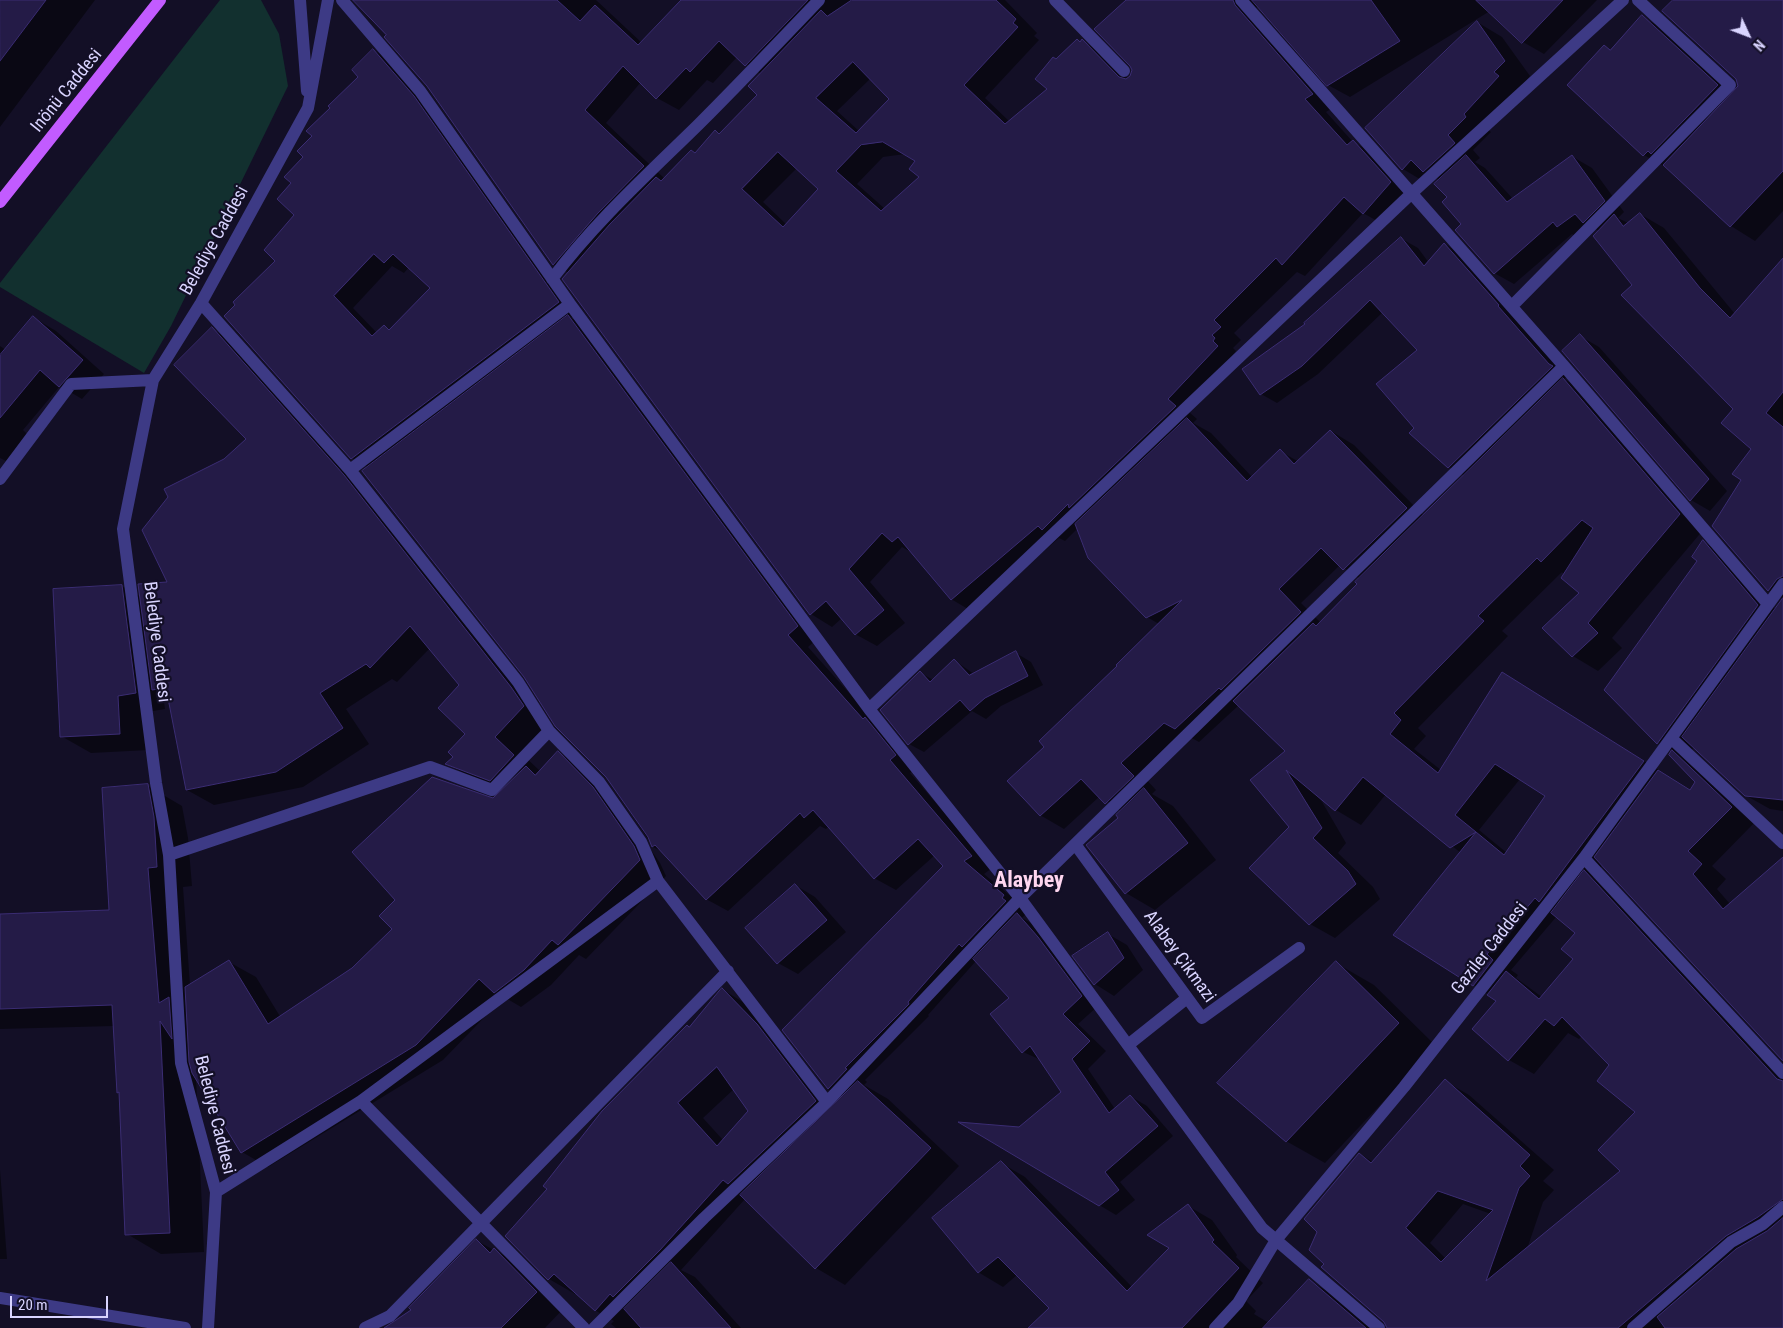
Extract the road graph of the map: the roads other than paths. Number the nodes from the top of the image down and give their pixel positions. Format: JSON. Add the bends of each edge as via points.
{"nodes":[{"id":1,"x":160,"y":0,"type":"edge"},
{"id":2,"x":300,"y":0,"type":"edge"},
{"id":3,"x":328,"y":0,"type":"edge"},
{"id":4,"x":342,"y":0,"type":"edge"},
{"id":5,"x":819,"y":0,"type":"edge"},
{"id":6,"x":1055,"y":0,"type":"edge"},
{"id":7,"x":1241,"y":0,"type":"edge"},
{"id":8,"x":1623,"y":0,"type":"edge"},
{"id":9,"x":1638,"y":0,"type":"edge"},
{"id":10,"x":1124,"y":71,"type":"dead end"},
{"id":11,"x":308,"y":108,"type":"junction"},
{"id":12,"x":1412,"y":193,"type":"junction"},
{"id":13,"x":0,"y":202,"type":"edge"},
{"id":14,"x":552,"y":279,"type":"junction"},
{"id":15,"x":201,"y":303,"type":"junction"},
{"id":16,"x":570,"y":304,"type":"junction"},
{"id":17,"x":1512,"y":306,"type":"junction"},
{"id":18,"x":1564,"y":366,"type":"junction"},
{"id":19,"x":153,"y":380,"type":"junction"},
{"id":20,"x":350,"y":470,"type":"junction"},
{"id":21,"x":0,"y":479,"type":"edge"},
{"id":22,"x":1783,"y":584,"type":"edge"},
{"id":23,"x":1768,"y":604,"type":"junction"},
{"id":24,"x":869,"y":708,"type":"junction"},
{"id":25,"x":549,"y":731,"type":"junction"},
{"id":26,"x":1671,"y":738,"type":"junction"},
{"id":27,"x":1783,"y":843,"type":"edge"},
{"id":28,"x":1075,"y":844,"type":"junction"},
{"id":29,"x":170,"y":855,"type":"junction"},
{"id":30,"x":1584,"y":858,"type":"junction"},
{"id":31,"x":658,"y":881,"type":"junction"},
{"id":32,"x":1020,"y":898,"type":"junction"},
{"id":33,"x":1299,"y":948,"type":"dead end"},
{"id":34,"x":728,"y":971,"type":"junction"},
{"id":35,"x":1187,"y":998,"type":"junction"},
{"id":36,"x":1128,"y":1045,"type":"junction"},
{"id":37,"x":1783,"y":1073,"type":"edge"},
{"id":38,"x":361,"y":1101,"type":"junction"},
{"id":39,"x":827,"y":1102,"type":"junction"},
{"id":40,"x":216,"y":1192,"type":"junction"},
{"id":41,"x":1783,"y":1207,"type":"edge"},
{"id":42,"x":479,"y":1222,"type":"junction"},
{"id":43,"x":1276,"y":1240,"type":"junction"},
{"id":44,"x":0,"y":1298,"type":"edge"},
{"id":45,"x":185,"y":1328,"type":"edge"},
{"id":46,"x":208,"y":1328,"type":"edge"},
{"id":47,"x":366,"y":1328,"type":"edge"},
{"id":48,"x":584,"y":1328,"type":"edge"},
{"id":49,"x":594,"y":1328,"type":"edge"},
{"id":50,"x":1215,"y":1328,"type":"edge"},
{"id":51,"x":1379,"y":1328,"type":"edge"},
{"id":52,"x":1633,"y":1328,"type":"edge"}],
"edges":[{"from":1,"to":13,"type":"main road","name":"Inönü Caddesi"},
{"from":2,"to":11,"type":"street"},
{"from":3,"to":11,"type":"street","name":"Belediye Caddesi"},
{"from":4,"to":14,"type":"street","via":[[420,91]]},
{"from":5,"to":14,"type":"street","via":[[577,246]]},
{"from":6,"to":10,"type":"street"},
{"from":7,"to":12,"type":"street"},
{"from":8,"to":12,"type":"street"},
{"from":9,"to":17,"type":"street","via":[[1730,85]]},
{"from":11,"to":15,"type":"street","name":"Belediye Caddesi"},
{"from":12,"to":17,"type":"street"},
{"from":12,"to":24,"type":"street"},
{"from":14,"to":16,"type":"street"},
{"from":15,"to":19,"type":"street","name":"Belediye Caddesi"},
{"from":15,"to":20,"type":"street"},
{"from":16,"to":20,"type":"street"},
{"from":16,"to":24,"type":"street"},
{"from":17,"to":18,"type":"street"},
{"from":18,"to":23,"type":"street"},
{"from":18,"to":28,"type":"street"},
{"from":19,"to":21,"type":"street","via":[[71,384]]},
{"from":19,"to":29,"type":"street","name":"Belediye Caddesi","via":[[124,530],[156,783]]},
{"from":20,"to":25,"type":"street","via":[[518,682]]},
{"from":22,"to":23,"type":"street","name":"Gaziler Caddesi"},
{"from":23,"to":26,"type":"street","name":"Gaziler Caddesi"},
{"from":24,"to":32,"type":"street"},
{"from":25,"to":29,"type":"street","via":[[492,790],[430,767]]},
{"from":25,"to":31,"type":"street","via":[[599,782],[641,842]]},
{"from":26,"to":27,"type":"street"},
{"from":26,"to":30,"type":"street","name":"Gaziler Caddesi"},
{"from":28,"to":32,"type":"street"},
{"from":28,"to":35,"type":"street","name":"Alabey Çikmazi"},
{"from":29,"to":40,"type":"street","name":"Belediye Caddesi","via":[[181,1063]]},
{"from":30,"to":37,"type":"street"},
{"from":30,"to":43,"type":"street","name":"Gaziler Caddesi","via":[[1404,1087]]},
{"from":31,"to":34,"type":"street"},
{"from":31,"to":38,"type":"street"},
{"from":32,"to":36,"type":"street"},
{"from":32,"to":39,"type":"street"},
{"from":33,"to":35,"type":"street","name":"Alabey Çikmazi","via":[[1202,1018]]},
{"from":34,"to":39,"type":"street"},
{"from":34,"to":42,"type":"street"},
{"from":35,"to":36,"type":"street"},
{"from":36,"to":43,"type":"street","via":[[1262,1228]]},
{"from":38,"to":40,"type":"street"},
{"from":38,"to":42,"type":"street"},
{"from":39,"to":49,"type":"street"},
{"from":40,"to":46,"type":"street","name":"Belediye Caddesi"},
{"from":41,"to":52,"type":"street","via":[[1763,1224],[1731,1242]]},
{"from":42,"to":47,"type":"street","via":[[390,1316]]},
{"from":42,"to":48,"type":"street"},
{"from":43,"to":50,"type":"street","name":"Gaziler Caddesi","via":[[1238,1303]]},
{"from":43,"to":51,"type":"street"},
{"from":44,"to":45,"type":"street"}]}
